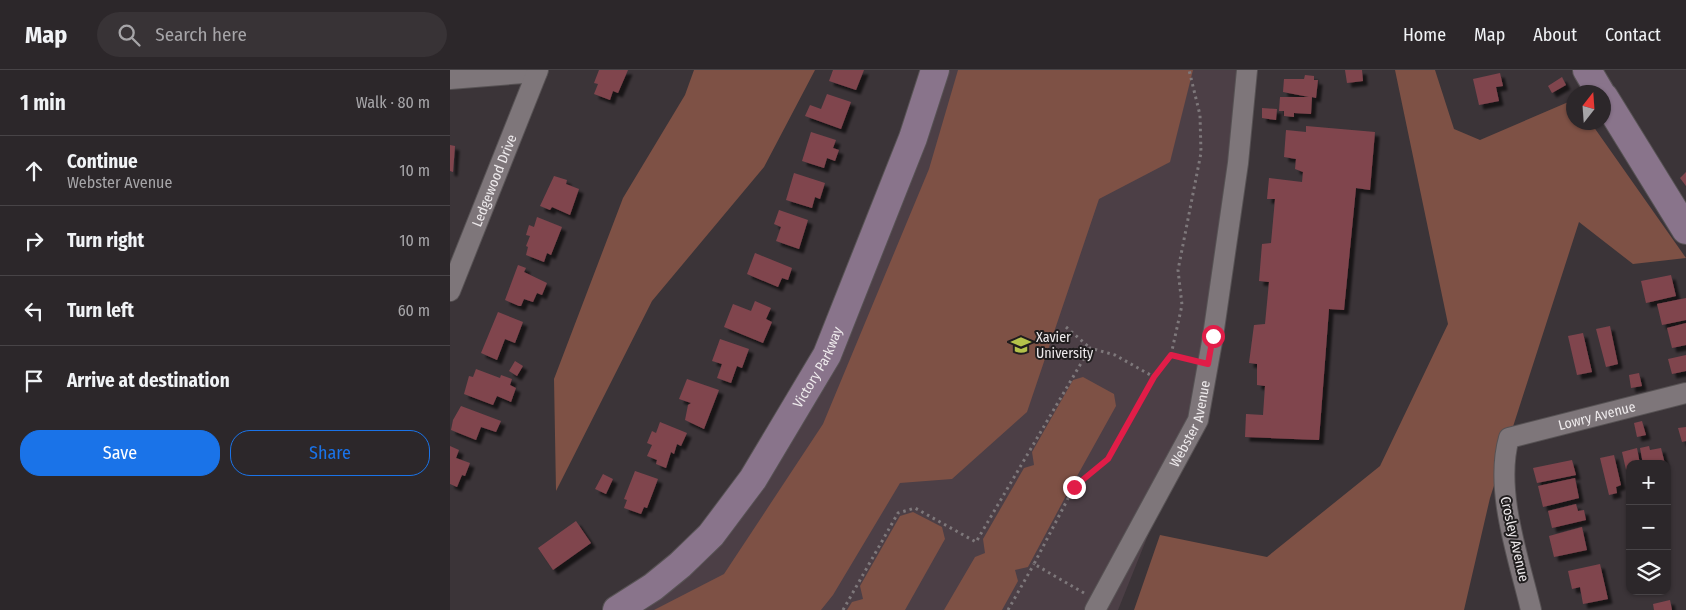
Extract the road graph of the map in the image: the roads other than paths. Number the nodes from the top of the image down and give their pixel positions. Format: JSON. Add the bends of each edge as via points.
{"nodes":[{"id":1,"x":935,"y":70,"type":"edge"},
{"id":2,"x":1247,"y":70,"type":"edge"},
{"id":3,"x":1586,"y":70,"type":"edge"},
{"id":4,"x":538,"y":71,"type":"edge"},
{"id":5,"x":450,"y":79,"type":"edge"},
{"id":6,"x":1596,"y":85,"type":"edge"},
{"id":7,"x":1611,"y":108,"type":"edge"},
{"id":8,"x":1686,"y":230,"type":"edge"},
{"id":9,"x":450,"y":290,"type":"edge"},
{"id":10,"x":1686,"y":393,"type":"edge"},
{"id":11,"x":1509,"y":438,"type":"joint"},
{"id":12,"x":1097,"y":606,"type":"edge"},
{"id":13,"x":617,"y":610,"type":"edge"},
{"id":14,"x":1531,"y":610,"type":"edge"}],
"edges":[{"from":1,"to":13,"type":"street","name":"Victory Parkway","via":[[913,138],[827,355],[753,479],[711,535],[653,587]]},
{"from":2,"to":12,"type":"street","name":"Webster Avenue","via":[[1238,163],[1198,420]]},
{"from":3,"to":6,"type":"street"},
{"from":4,"to":5,"type":"street"},
{"from":4,"to":9,"type":"street","name":"Ledgewood Drive"},
{"from":7,"to":8,"type":"street"},
{"from":10,"to":11,"type":"street","name":"Lowry Avenue"},
{"from":11,"to":14,"type":"street","name":"Crosley Avenue","via":[[1504,495]]}]}
